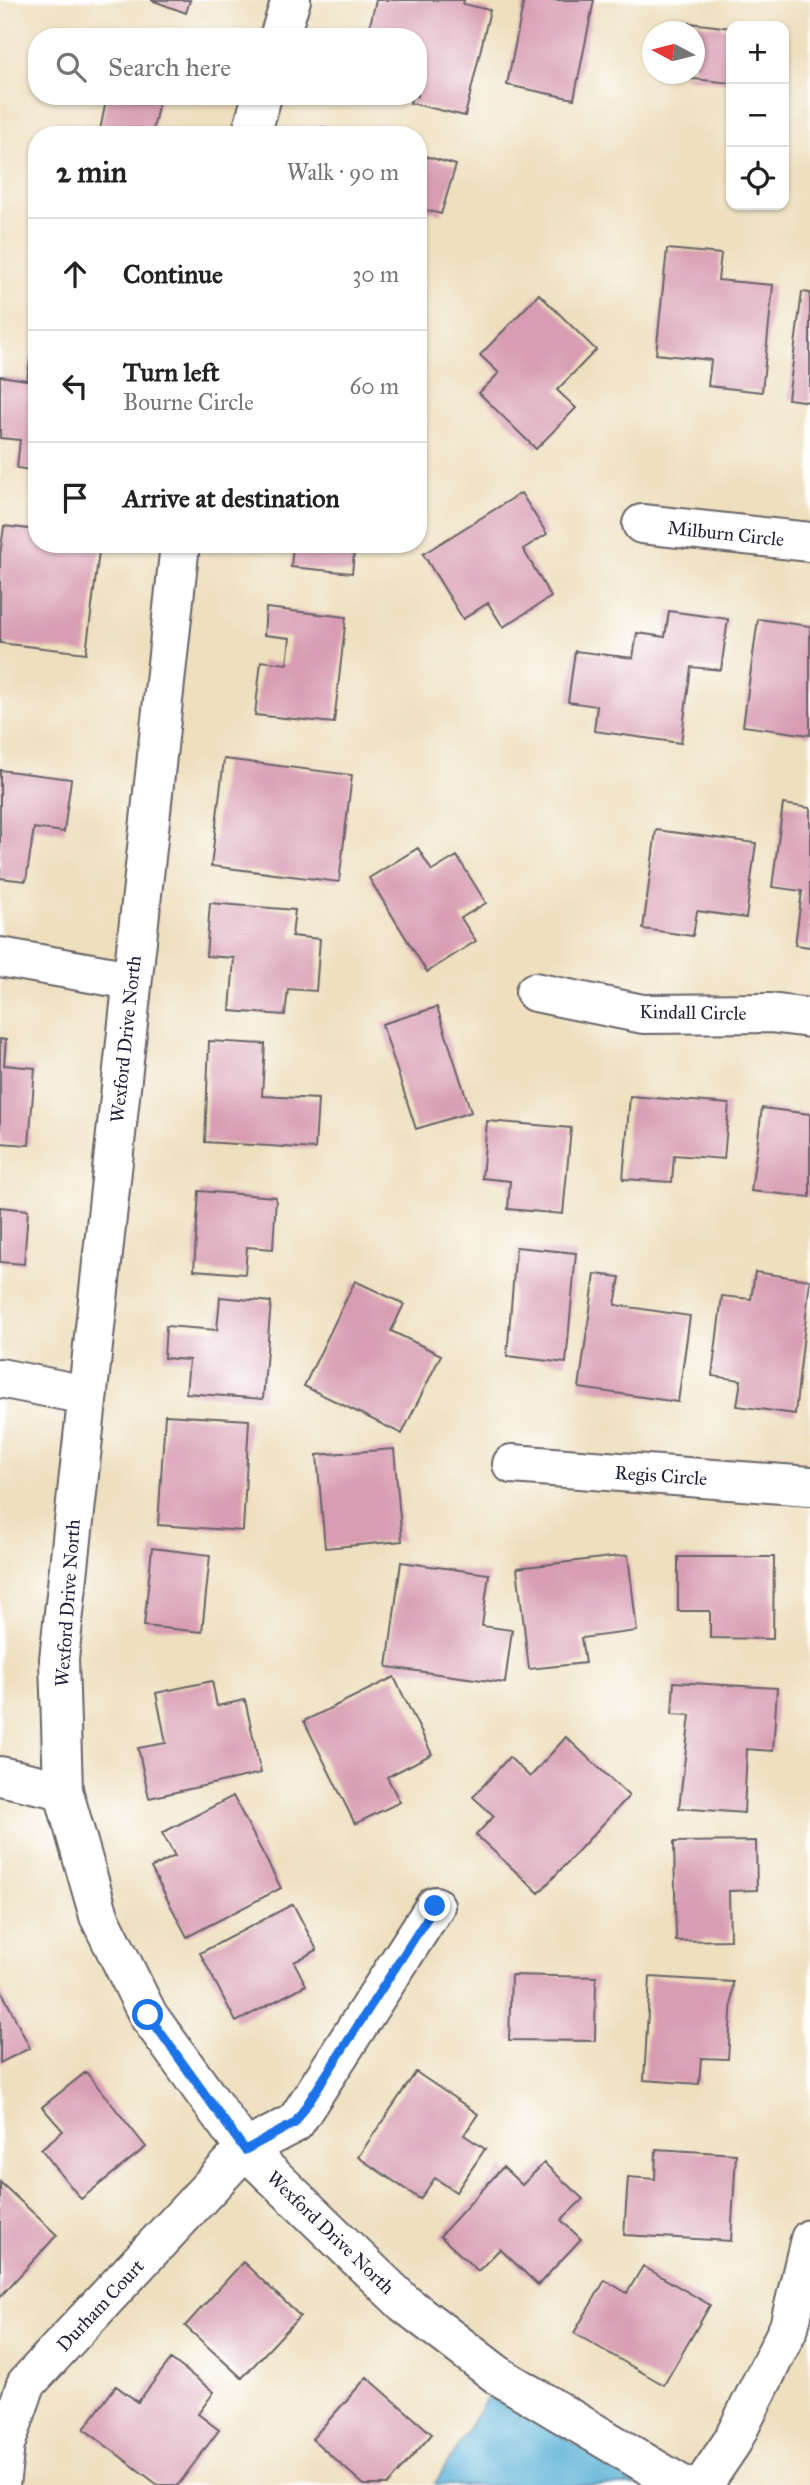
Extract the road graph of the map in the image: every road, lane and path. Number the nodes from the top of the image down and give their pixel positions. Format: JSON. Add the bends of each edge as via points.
{"nodes":[{"id":1,"x":292,"y":0,"type":"edge"},
{"id":2,"x":282,"y":28,"type":"edge"},
{"id":3,"x":259,"y":105,"type":"edge"},
{"id":4,"x":254,"y":126,"type":"edge"},
{"id":5,"x":642,"y":524,"type":"dead end"},
{"id":6,"x":810,"y":542,"type":"edge"},
{"id":7,"x":179,"y":553,"type":"edge"},
{"id":8,"x":0,"y":957,"type":"edge"},
{"id":9,"x":131,"y":981,"type":"junction"},
{"id":10,"x":536,"y":992,"type":"dead end"},
{"id":11,"x":810,"y":1018,"type":"edge"},
{"id":12,"x":0,"y":1378,"type":"edge"},
{"id":13,"x":86,"y":1395,"type":"junction"},
{"id":14,"x":512,"y":1464,"type":"dead end"},
{"id":15,"x":810,"y":1486,"type":"edge"},
{"id":16,"x":0,"y":1776,"type":"edge"},
{"id":17,"x":62,"y":1790,"type":"junction"},
{"id":18,"x":435,"y":1906,"type":"dead end"},
{"id":19,"x":245,"y":2150,"type":"junction"},
{"id":20,"x":810,"y":2239,"type":"edge"},
{"id":21,"x":0,"y":2485,"type":"edge"},
{"id":22,"x":682,"y":2485,"type":"edge"},
{"id":23,"x":703,"y":2485,"type":"edge"}],
"edges":[{"from":1,"to":2,"type":"street"},
{"from":3,"to":4,"type":"street"},
{"from":5,"to":6,"type":"street","name":"Milburn Circle"},
{"from":7,"to":9,"type":"street","name":"Wexford Drive North"},
{"from":8,"to":9,"type":"street"},
{"from":9,"to":13,"type":"street","name":"Wexford Drive North"},
{"from":10,"to":11,"type":"street","name":"Kindall Circle","via":[[643,1014],[769,1013]]},
{"from":12,"to":13,"type":"street"},
{"from":13,"to":17,"type":"street","name":"Wexford Drive North","via":[[59,1658]]},
{"from":14,"to":15,"type":"street","name":"Regis Circle"},
{"from":16,"to":17,"type":"street"},
{"from":17,"to":19,"type":"street","name":"Wexford Drive North","via":[[99,1916],[148,2015]]},
{"from":18,"to":19,"type":"street","name":"Durham Court","via":[[295,2123]]},
{"from":19,"to":21,"type":"street","name":"Durham Court","via":[[26,2384],[5,2445]]},
{"from":19,"to":22,"type":"street","name":"Wexford Drive North","via":[[404,2303],[499,2376]]},
{"from":20,"to":23,"type":"street","via":[[789,2327],[732,2442]]}]}
